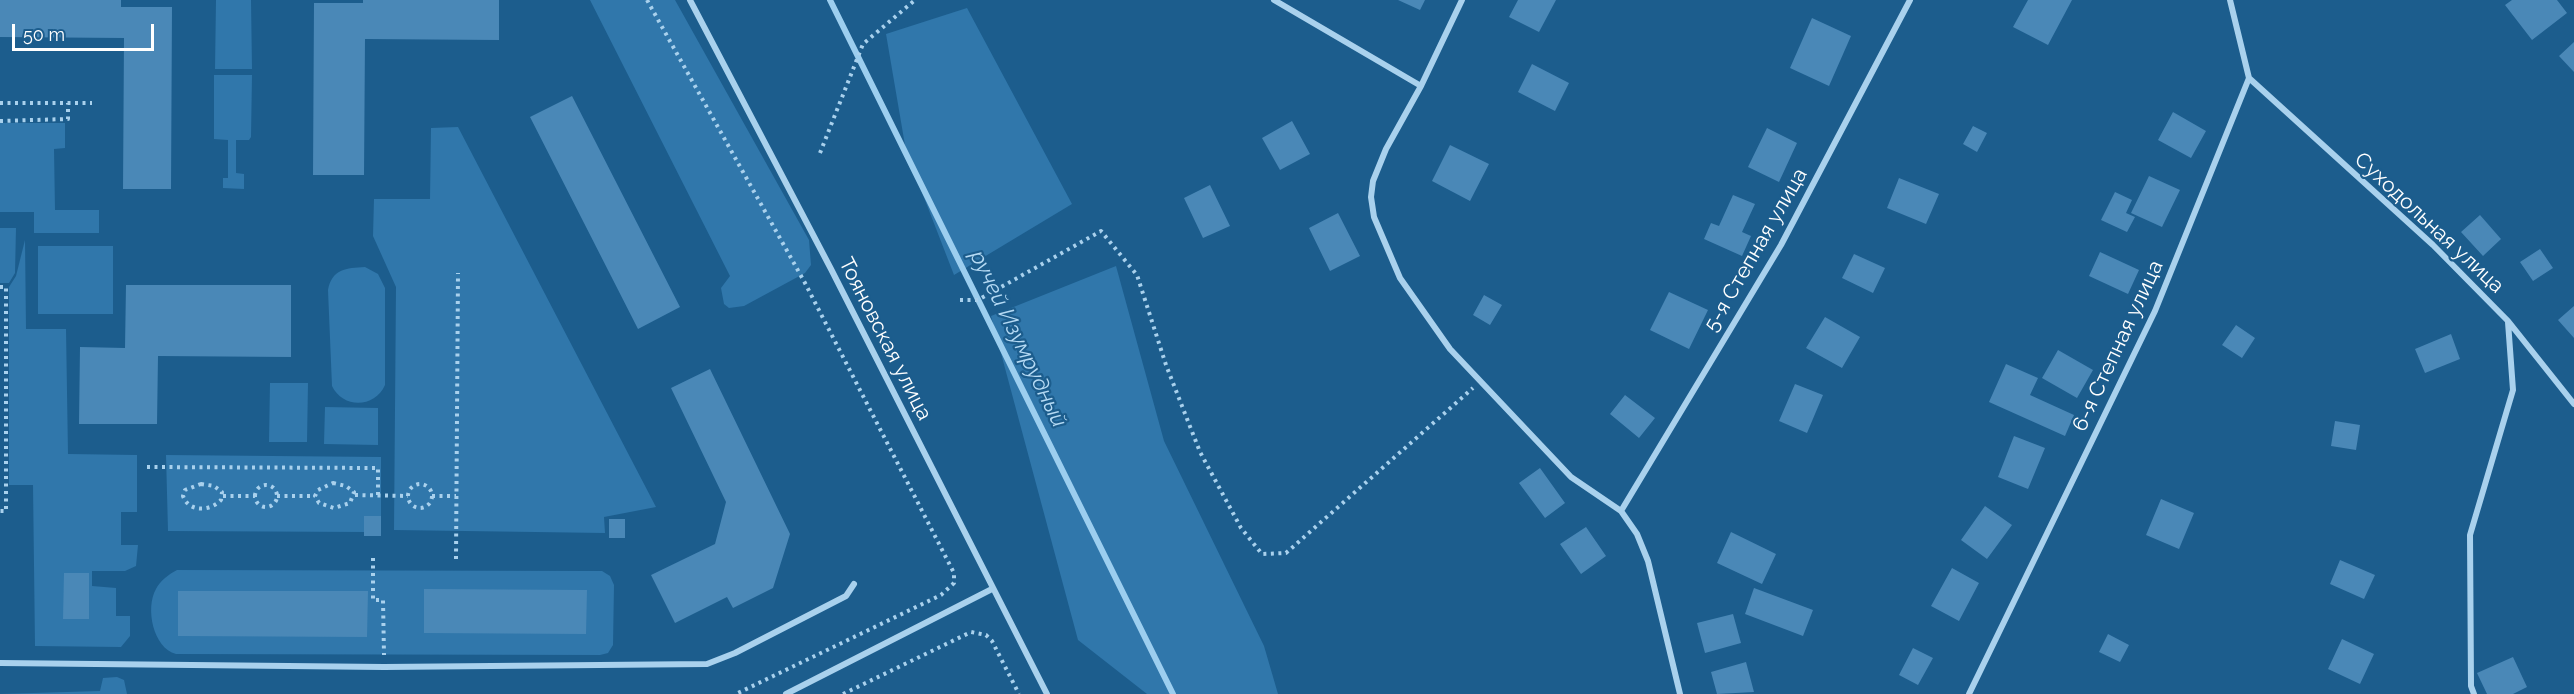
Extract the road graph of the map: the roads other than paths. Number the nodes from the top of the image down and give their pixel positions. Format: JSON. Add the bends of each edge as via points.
{"nodes":[{"id":1,"x":690,"y":0,"type":"edge"},
{"id":2,"x":1274,"y":0,"type":"edge"},
{"id":3,"x":1462,"y":0,"type":"edge"},
{"id":4,"x":1910,"y":0,"type":"edge"},
{"id":5,"x":2230,"y":0,"type":"edge"},
{"id":6,"x":2249,"y":78,"type":"junction"},
{"id":7,"x":1421,"y":86,"type":"junction"},
{"id":8,"x":2508,"y":321,"type":"junction"},
{"id":9,"x":2574,"y":404,"type":"edge"},
{"id":10,"x":1621,"y":511,"type":"junction"},
{"id":11,"x":854,"y":584,"type":"dead end"},
{"id":12,"x":992,"y":589,"type":"junction"},
{"id":13,"x":0,"y":663,"type":"edge"},
{"id":14,"x":786,"y":694,"type":"edge"},
{"id":15,"x":1047,"y":694,"type":"edge"},
{"id":16,"x":1680,"y":694,"type":"edge"},
{"id":17,"x":1968,"y":694,"type":"edge"},
{"id":18,"x":2474,"y":694,"type":"edge"}],
"edges":[{"from":1,"to":12,"type":"street","name":"Тояновская улица"},
{"from":2,"to":7,"type":"street"},
{"from":3,"to":7,"type":"street"},
{"from":4,"to":10,"type":"street","name":"5-я Степная улица","via":[[1781,245]]},
{"from":5,"to":6,"type":"street"},
{"from":6,"to":8,"type":"street","name":"Суходольная улица","via":[[2433,245]]},
{"from":6,"to":17,"type":"street","name":"6-я Степная улица","via":[[2156,311]]},
{"from":7,"to":10,"type":"street","via":[[1386,149],[1371,197],[1374,217],[1400,278],[1479,383],[1571,477]]},
{"from":8,"to":9,"type":"street","name":"Суходольная улица"},
{"from":8,"to":18,"type":"street","via":[[2513,390],[2470,536]]},
{"from":10,"to":16,"type":"street","via":[[1638,534],[1648,561]]},
{"from":11,"to":13,"type":"street","via":[[846,596],[707,664],[384,667]]},
{"from":12,"to":14,"type":"street"},
{"from":12,"to":15,"type":"street","name":"Тояновская улица"}]}
